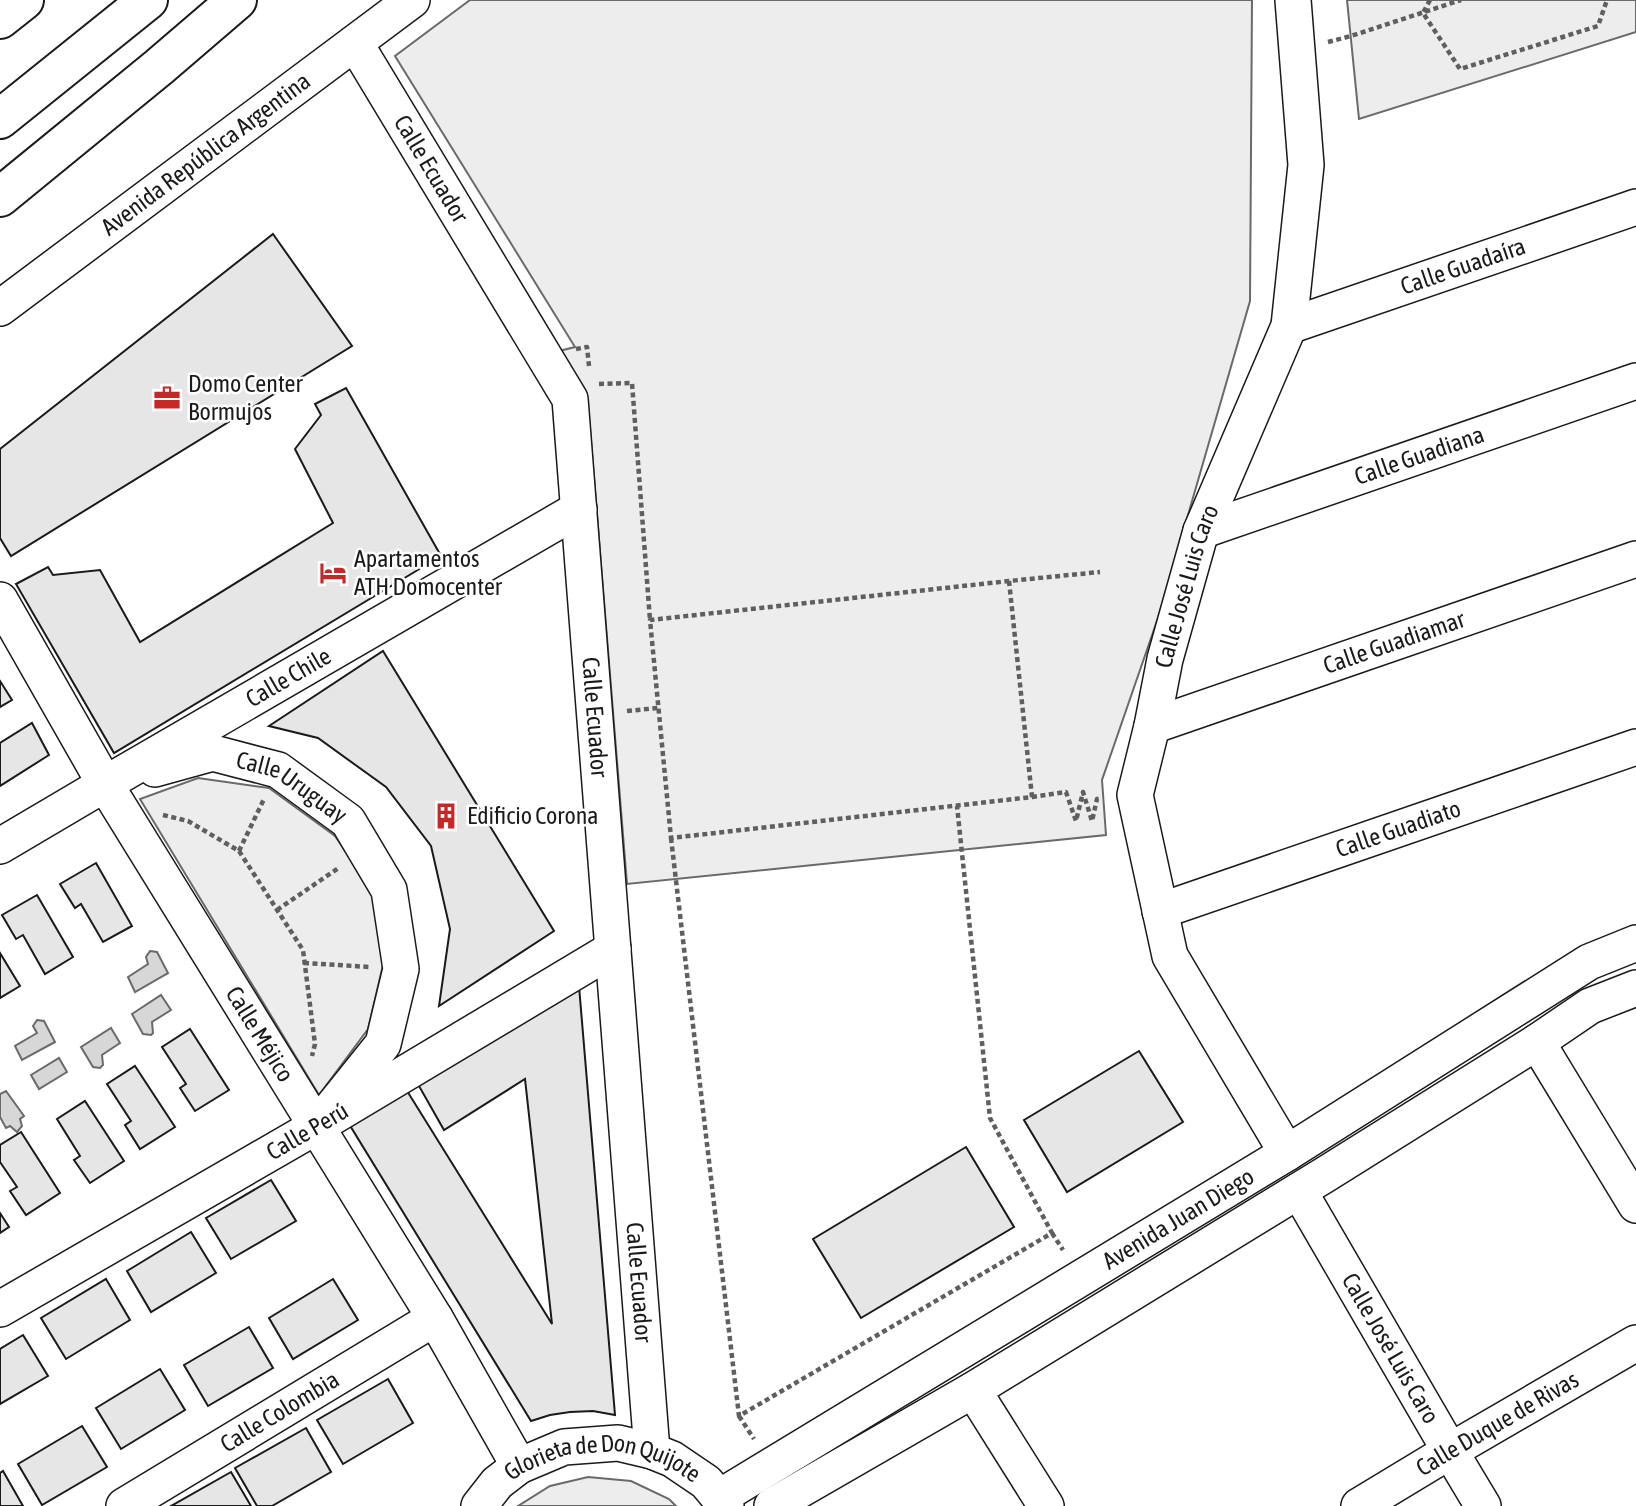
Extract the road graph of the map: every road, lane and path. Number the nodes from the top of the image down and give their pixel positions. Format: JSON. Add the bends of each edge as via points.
{"nodes":[{"id":1,"x":24,"y":0,"type":"edge"},
{"id":2,"x":148,"y":0,"type":"edge"},
{"id":3,"x":236,"y":0,"type":"edge"},
{"id":4,"x":412,"y":0,"type":"edge"},
{"id":5,"x":1293,"y":0,"type":"edge"},
{"id":6,"x":1430,"y":0,"type":"edge"},
{"id":7,"x":1461,"y":0,"type":"edge"},
{"id":8,"x":1607,"y":0,"type":"edge"},
{"id":9,"x":1423,"y":13,"type":"junction"},
{"id":10,"x":0,"y":19,"type":"edge"},
{"id":11,"x":355,"y":43,"type":"junction"},
{"id":12,"x":1297,"y":50,"type":"junction"},
{"id":13,"x":0,"y":118,"type":"edge"},
{"id":14,"x":0,"y":197,"type":"edge"},
{"id":15,"x":1636,"y":207,"type":"edge"},
{"id":16,"x":0,"y":308,"type":"edge"},
{"id":17,"x":1289,"y":326,"type":"junction"},
{"id":18,"x":1636,"y":381,"type":"edge"},
{"id":19,"x":591,"y":384,"type":"dead end"},
{"id":20,"x":579,"y":509,"type":"junction"},
{"id":21,"x":1201,"y":531,"type":"junction"},
{"id":22,"x":1636,"y":559,"type":"edge"},
{"id":23,"x":1100,"y":572,"type":"dead end"},
{"id":24,"x":1009,"y":581,"type":"junction"},
{"id":25,"x":2,"y":610,"type":"edge"},
{"id":26,"x":650,"y":620,"type":"junction"},
{"id":27,"x":658,"y":708,"type":"junction"},
{"id":28,"x":631,"y":710,"type":"dead end"},
{"id":29,"x":1152,"y":726,"type":"junction"},
{"id":30,"x":1636,"y":747,"type":"edge"},
{"id":31,"x":278,"y":770,"type":"junction"},
{"id":32,"x":105,"y":784,"type":"junction"},
{"id":33,"x":1135,"y":795,"type":"junction"},
{"id":34,"x":1032,"y":797,"type":"junction"},
{"id":35,"x":957,"y":806,"type":"junction"},
{"id":36,"x":124,"y":814,"type":"junction"},
{"id":37,"x":671,"y":838,"type":"junction"},
{"id":38,"x":0,"y":846,"type":"edge"},
{"id":39,"x":365,"y":850,"type":"junction"},
{"id":40,"x":239,"y":851,"type":"junction"},
{"id":41,"x":277,"y":910,"type":"junction"},
{"id":42,"x":1160,"y":911,"type":"junction"},
{"id":43,"x":1636,"y":943,"type":"edge"},
{"id":44,"x":613,"y":949,"type":"junction"},
{"id":45,"x":304,"y":963,"type":"junction"},
{"id":46,"x":401,"y":969,"type":"junction"},
{"id":47,"x":1636,"y":988,"type":"edge"},
{"id":48,"x":1537,"y":1042,"type":"junction"},
{"id":49,"x":309,"y":1114,"type":"junction"},
{"id":50,"x":1287,"y":1153,"type":"junction"},
{"id":51,"x":1299,"y":1191,"type":"junction"},
{"id":52,"x":1636,"y":1205,"type":"edge"},
{"id":53,"x":0,"y":1309,"type":"edge"},
{"id":54,"x":436,"y":1318,"type":"junction"},
{"id":55,"x":1636,"y":1343,"type":"edge"},
{"id":56,"x":973,"y":1390,"type":"junction"},
{"id":57,"x":739,"y":1416,"type":"junction"},
{"id":58,"x":761,"y":1450,"type":"dead end"},
{"id":59,"x":652,"y":1451,"type":"junction"},
{"id":60,"x":1450,"y":1451,"type":"junction"},
{"id":61,"x":519,"y":1466,"type":"junction"},
{"id":62,"x":723,"y":1502,"type":"edge"},
{"id":63,"x":124,"y":1506,"type":"edge"},
{"id":64,"x":479,"y":1506,"type":"edge"},
{"id":65,"x":772,"y":1506,"type":"edge"},
{"id":66,"x":1046,"y":1506,"type":"edge"},
{"id":67,"x":1359,"y":1506,"type":"edge"},
{"id":68,"x":1483,"y":1506,"type":"edge"}],
"edges":[{"from":1,"to":10,"type":"highway"},
{"from":2,"to":13,"type":"highway"},
{"from":3,"to":14,"type":"highway"},
{"from":4,"to":11,"type":"street","name":"Avenida República Argentina"},
{"from":5,"to":12,"type":"street","name":"Calle José Luis Caro"},
{"from":6,"to":9,"type":"path"},
{"from":7,"to":9,"type":"path"},
{"from":8,"to":9,"type":"path","via":[[1598,26],[1460,69]]},
{"from":9,"to":12,"type":"path"},
{"from":11,"to":16,"type":"street","name":"Avenida República Argentina"},
{"from":11,"to":20,"type":"street","name":"Calle Ecuador","via":[[570,399]]},
{"from":12,"to":17,"type":"street","name":"Calle José Luis Caro","via":[[1306,165]]},
{"from":15,"to":17,"type":"street","name":"Calle Guadaíra"},
{"from":17,"to":21,"type":"street","name":"Calle José Luis Caro"},
{"from":18,"to":21,"type":"street","name":"Calle Guadiana"},
{"from":19,"to":26,"type":"path","via":[[632,383]]},
{"from":20,"to":32,"type":"street","name":"Calle Chile"},
{"from":20,"to":44,"type":"street","name":"Calle Ecuador"},
{"from":21,"to":29,"type":"street","name":"Calle José Luis Caro","via":[[1165,659]]},
{"from":22,"to":29,"type":"street","name":"Calle Guadiamar"},
{"from":23,"to":24,"type":"path"},
{"from":24,"to":26,"type":"path"},
{"from":24,"to":34,"type":"path"},
{"from":25,"to":32,"type":"street","name":"Calle Méjico"},
{"from":26,"to":27,"type":"path"},
{"from":27,"to":28,"type":"path"},
{"from":27,"to":37,"type":"path"},
{"from":29,"to":33,"type":"street","name":"Calle José Luis Caro"},
{"from":30,"to":42,"type":"street","name":"Calle Guadiato"},
{"from":31,"to":32,"type":"street","name":"Calle Uruguay","via":[[213,753]]},
{"from":31,"to":39,"type":"street","name":"Calle Uruguay","via":[[348,821]]},
{"from":31,"to":40,"type":"path"},
{"from":32,"to":36,"type":"street","name":"Calle Méjico"},
{"from":32,"to":38,"type":"street","name":"Calle Chile"},
{"from":33,"to":34,"type":"path","via":[[1097,799],[1093,821],[1083,792],[1076,821],[1066,792]]},
{"from":33,"to":42,"type":"street","name":"Calle José Luis Caro"},
{"from":34,"to":35,"type":"path"},
{"from":35,"to":37,"type":"path"},
{"from":35,"to":57,"type":"path","via":[[990,1118],[1052,1233]]},
{"from":36,"to":40,"type":"path","via":[[146,810],[188,821]]},
{"from":36,"to":49,"type":"street","name":"Calle Méjico"},
{"from":37,"to":57,"type":"path"},
{"from":39,"to":41,"type":"path"},
{"from":39,"to":46,"type":"street","name":"Calle Uruguay","via":[[389,890]]},
{"from":40,"to":41,"type":"path"},
{"from":41,"to":45,"type":"path","via":[[303,950]]},
{"from":42,"to":50,"type":"street","name":"Calle José Luis Caro","via":[[1170,956]]},
{"from":43,"to":50,"type":"street","name":"Avenida Juan Diego","via":[[1589,962]]},
{"from":44,"to":49,"type":"street","name":"Calle Perú"},
{"from":44,"to":59,"type":"street","name":"Calle Ecuador"},
{"from":45,"to":46,"type":"path"},
{"from":45,"to":49,"type":"path","via":[[315,1044]]},
{"from":46,"to":49,"type":"street","name":"Calle Uruguay","via":[[383,1044]]},
{"from":47,"to":48,"type":"street","name":"Avenida Juan Diego","via":[[1590,1006]]},
{"from":48,"to":51,"type":"street","name":"Avenida Juan Diego"},
{"from":48,"to":52,"type":"street"},
{"from":49,"to":53,"type":"street","name":"Calle Perú"},
{"from":49,"to":54,"type":"street","name":"Calle Méjico"},
{"from":50,"to":62,"type":"street","name":"Avenida Juan Diego"},
{"from":51,"to":56,"type":"street","name":"Avenida Juan Diego"},
{"from":51,"to":60,"type":"street","name":"Calle José Luis Caro"},
{"from":54,"to":61,"type":"street","name":"Calle Méjico"},
{"from":54,"to":63,"type":"street","name":"Calle Colombia"},
{"from":55,"to":60,"type":"street","name":"Calle Duque de Rivas"},
{"from":56,"to":65,"type":"street","name":"Avenida Juan Diego"},
{"from":56,"to":66,"type":"street"},
{"from":57,"to":58,"type":"path"},
{"from":59,"to":61,"type":"street","name":"Glorieta de Don Quijote","via":[[618,1443],[564,1447]]},
{"from":59,"to":62,"type":"street","name":"Glorieta de Don Quijote","via":[[706,1482]]},
{"from":60,"to":67,"type":"street","name":"Calle Duque de Rivas"},
{"from":60,"to":68,"type":"street","name":"Calle José Luis Caro"},
{"from":61,"to":64,"type":"street","name":"Glorieta de Don Quijote","via":[[497,1483]]}]}
